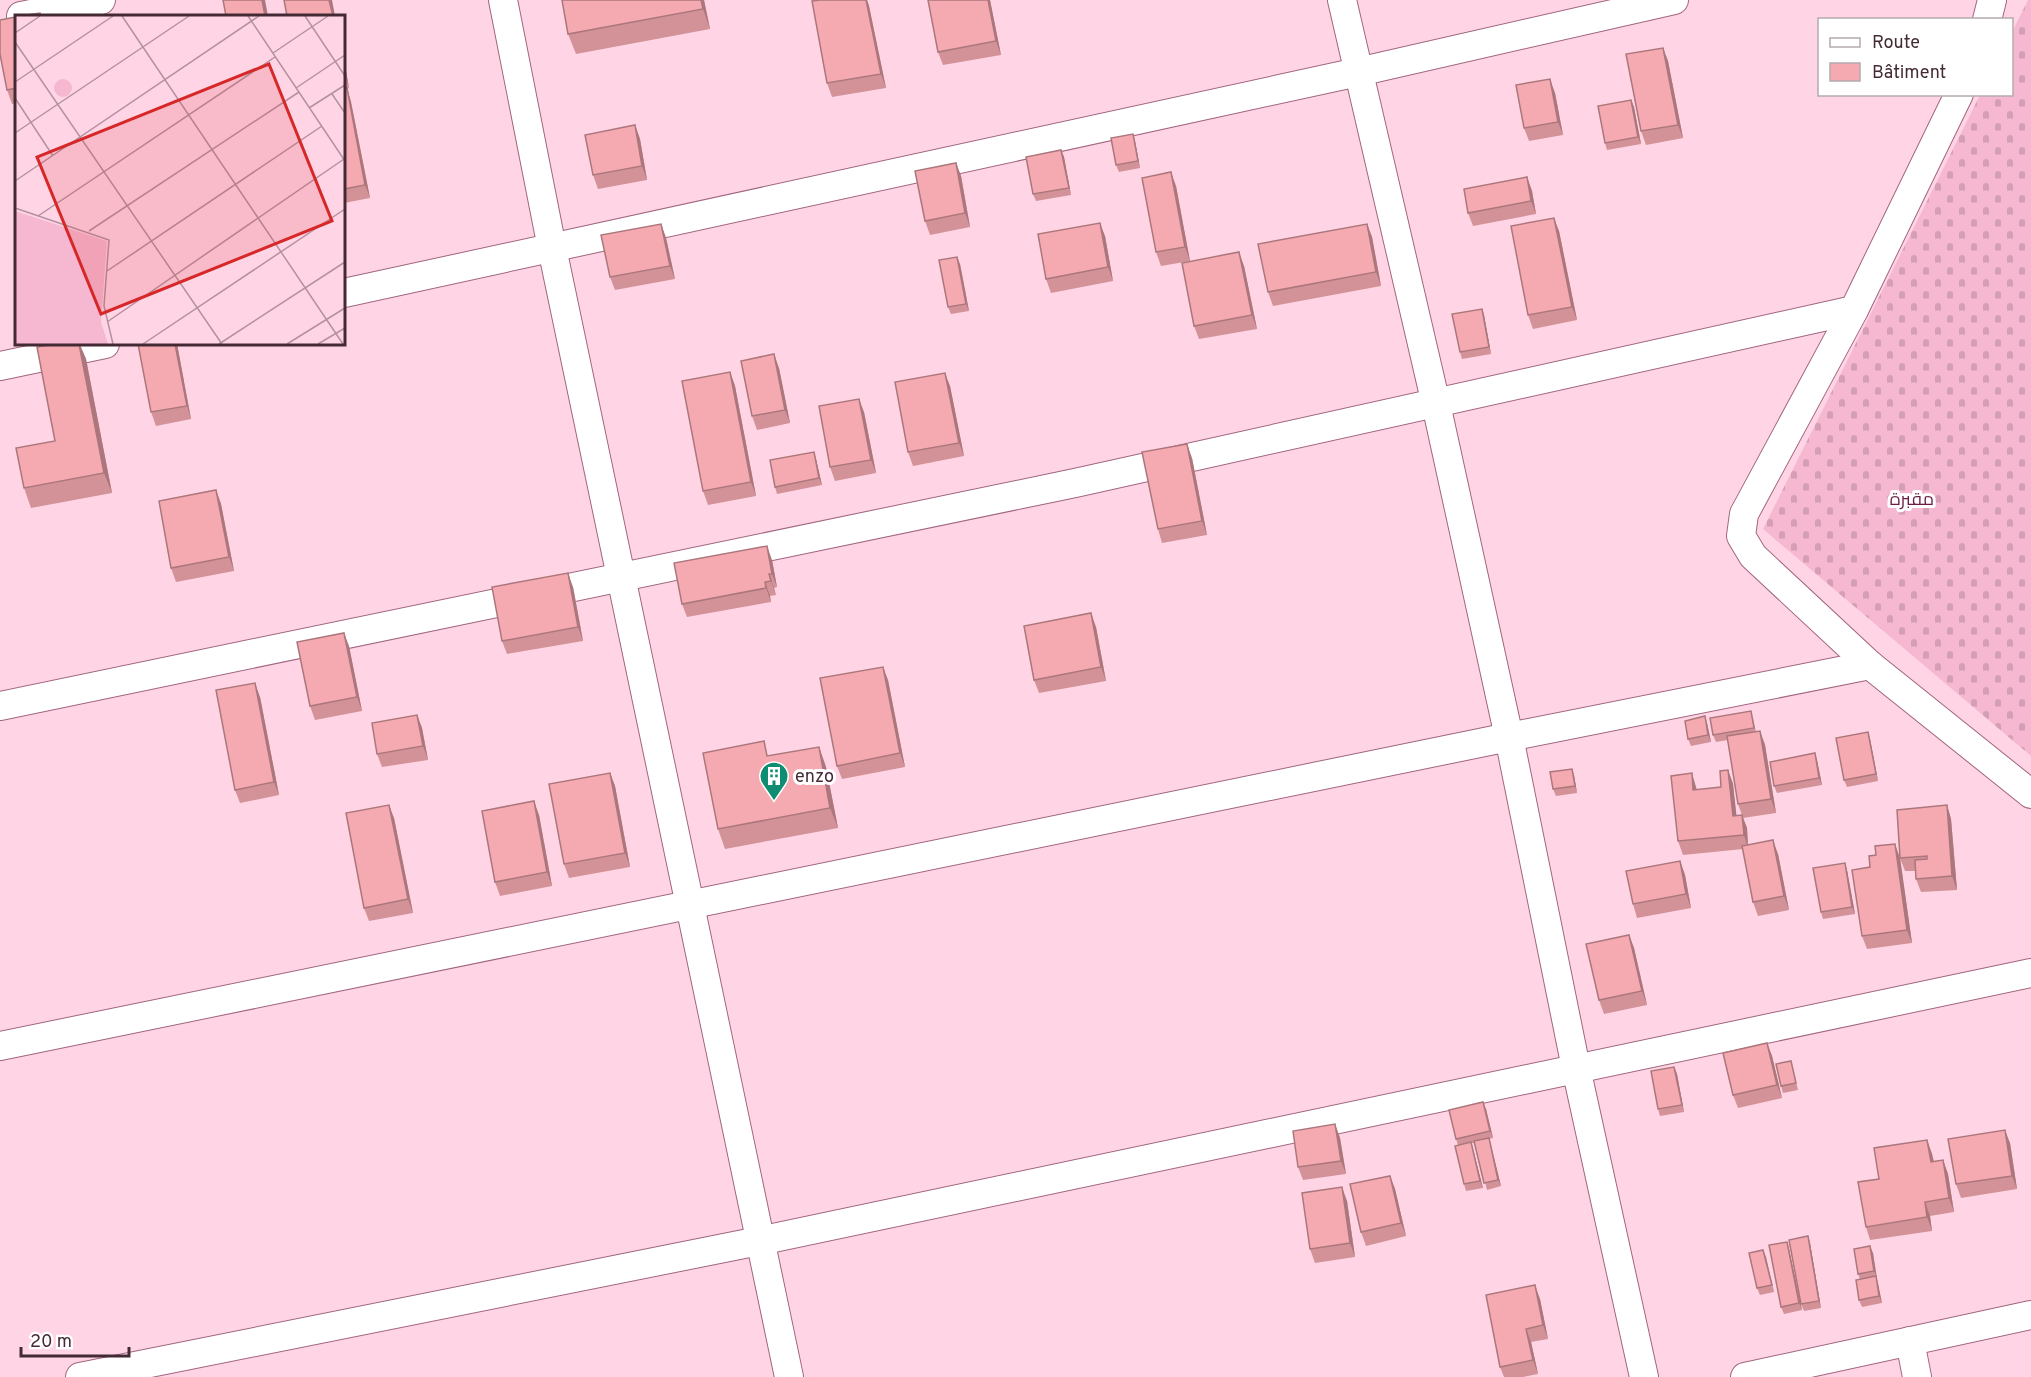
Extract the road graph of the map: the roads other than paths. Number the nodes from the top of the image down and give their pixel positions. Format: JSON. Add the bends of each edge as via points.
{"nodes":[{"id":1,"x":101,"y":0,"type":"edge"},
{"id":2,"x":503,"y":0,"type":"edge"},
{"id":3,"x":1342,"y":0,"type":"edge"},
{"id":4,"x":1674,"y":0,"type":"edge"},
{"id":5,"x":1992,"y":0,"type":"edge"},
{"id":6,"x":29,"y":15,"type":"edge"},
{"id":7,"x":15,"y":18,"type":"edge"},
{"id":8,"x":1988,"y":18,"type":"edge"},
{"id":9,"x":0,"y":21,"type":"edge"},
{"id":10,"x":1358,"y":72,"type":"junction"},
{"id":11,"x":1958,"y":96,"type":"edge"},
{"id":12,"x":552,"y":248,"type":"junction"},
{"id":13,"x":345,"y":293,"type":"edge"},
{"id":14,"x":1854,"y":310,"type":"junction"},
{"id":15,"x":100,"y":345,"type":"edge"},
{"id":16,"x":0,"y":366,"type":"edge"},
{"id":17,"x":1436,"y":404,"type":"junction"},
{"id":18,"x":622,"y":579,"type":"junction"},
{"id":19,"x":1870,"y":665,"type":"junction"},
{"id":20,"x":0,"y":706,"type":"edge"},
{"id":21,"x":1509,"y":737,"type":"junction"},
{"id":22,"x":2031,"y":794,"type":"edge"},
{"id":23,"x":690,"y":905,"type":"junction"},
{"id":24,"x":2031,"y":973,"type":"edge"},
{"id":25,"x":0,"y":1046,"type":"edge"},
{"id":26,"x":1576,"y":1068,"type":"junction"},
{"id":27,"x":759,"y":1241,"type":"junction"},
{"id":28,"x":2031,"y":1315,"type":"edge"},
{"id":29,"x":1910,"y":1341,"type":"junction"},
{"id":30,"x":80,"y":1377,"type":"edge"},
{"id":31,"x":789,"y":1377,"type":"edge"},
{"id":32,"x":1644,"y":1377,"type":"edge"},
{"id":33,"x":1744,"y":1377,"type":"edge"},
{"id":34,"x":1917,"y":1377,"type":"edge"}],
"edges":[{"from":1,"to":6,"type":"street"},
{"from":2,"to":12,"type":"street"},
{"from":3,"to":10,"type":"street"},
{"from":4,"to":10,"type":"street"},
{"from":5,"to":8,"type":"street"},
{"from":7,"to":9,"type":"street"},
{"from":10,"to":12,"type":"street"},
{"from":10,"to":17,"type":"street"},
{"from":11,"to":14,"type":"street"},
{"from":12,"to":13,"type":"street"},
{"from":12,"to":18,"type":"street"},
{"from":14,"to":17,"type":"street"},
{"from":14,"to":19,"type":"street","via":[[1743,514],[1741,536],[1753,555]]},
{"from":15,"to":16,"type":"street"},
{"from":17,"to":18,"type":"street"},
{"from":17,"to":21,"type":"street"},
{"from":18,"to":20,"type":"street"},
{"from":18,"to":23,"type":"street"},
{"from":19,"to":21,"type":"street"},
{"from":19,"to":22,"type":"street"},
{"from":21,"to":23,"type":"street"},
{"from":21,"to":26,"type":"street"},
{"from":23,"to":25,"type":"street"},
{"from":23,"to":27,"type":"street"},
{"from":24,"to":26,"type":"street"},
{"from":26,"to":27,"type":"street"},
{"from":26,"to":32,"type":"street"},
{"from":27,"to":30,"type":"street"},
{"from":27,"to":31,"type":"street"},
{"from":28,"to":29,"type":"street"},
{"from":29,"to":33,"type":"street"},
{"from":29,"to":34,"type":"street"}]}
